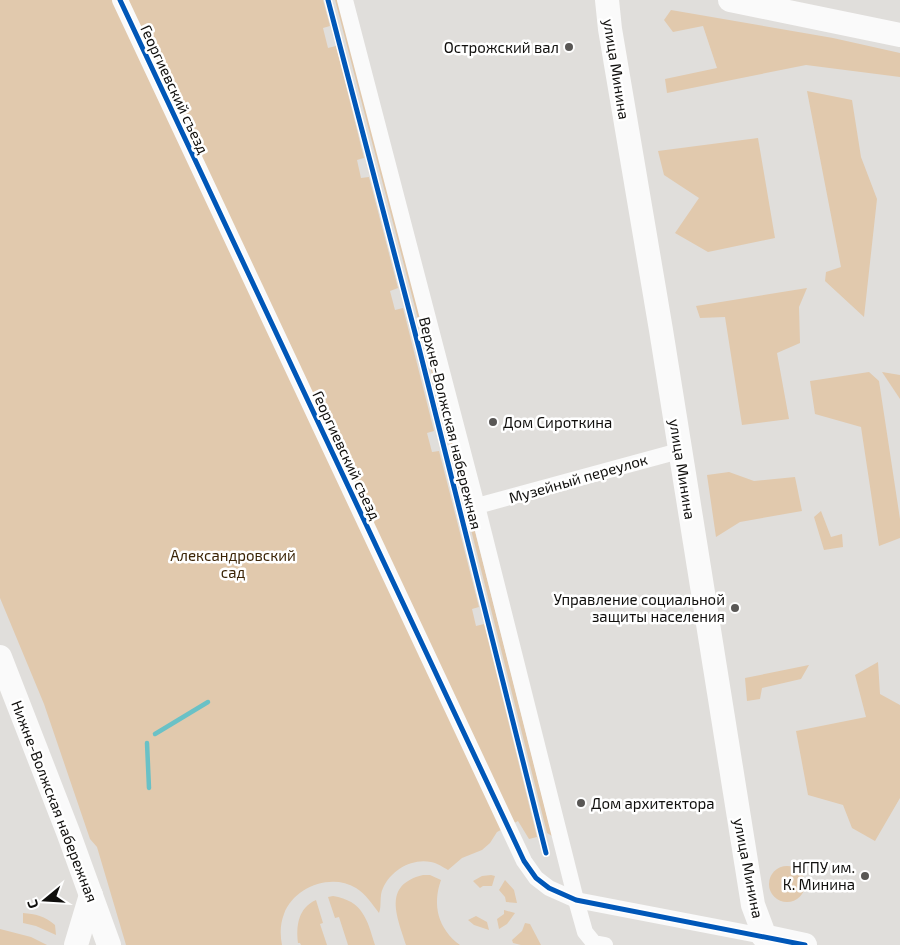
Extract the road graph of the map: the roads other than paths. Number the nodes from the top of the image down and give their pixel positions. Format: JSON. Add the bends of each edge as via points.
{"nodes":[{"id":1,"x":120,"y":0,"type":"edge"},
{"id":2,"x":345,"y":0,"type":"edge"},
{"id":3,"x":607,"y":0,"type":"edge"},
{"id":4,"x":730,"y":0,"type":"edge"},
{"id":5,"x":900,"y":35,"type":"edge"},
{"id":6,"x":679,"y":451,"type":"junction"},
{"id":7,"x":477,"y":506,"type":"junction"},
{"id":8,"x":0,"y":657,"type":"edge"},
{"id":9,"x":91,"y":895,"type":"junction"},
{"id":10,"x":576,"y":900,"type":"junction"},
{"id":11,"x":762,"y":942,"type":"edge"},
{"id":12,"x":76,"y":945,"type":"edge"},
{"id":13,"x":109,"y":945,"type":"edge"},
{"id":14,"x":605,"y":945,"type":"edge"},
{"id":15,"x":805,"y":945,"type":"edge"}],
"edges":[{"from":1,"to":10,"type":"street","name":"Георгиевский съезд","via":[[524,861],[542,883]]},
{"from":2,"to":7,"type":"street","name":"Верхне-Волжская набережная"},
{"from":3,"to":6,"type":"street","name":"улица Минина"},
{"from":4,"to":5,"type":"street"},
{"from":6,"to":7,"type":"street","name":"Музейный переулок"},
{"from":6,"to":11,"type":"street","name":"улица Минина"},
{"from":7,"to":10,"type":"street","name":"Верхне-Волжская набережная"},
{"from":8,"to":9,"type":"street","name":"Нижне-Волжская набережная"},
{"from":9,"to":12,"type":"street"},
{"from":9,"to":13,"type":"street","name":"Нижне-Волжская набережная"},
{"from":10,"to":11,"type":"street","name":"Георгиевский съезд"},
{"from":10,"to":14,"type":"street","name":"Верхне-Волжская набережная","via":[[585,932],[594,943]]},
{"from":11,"to":15,"type":"street"}]}
